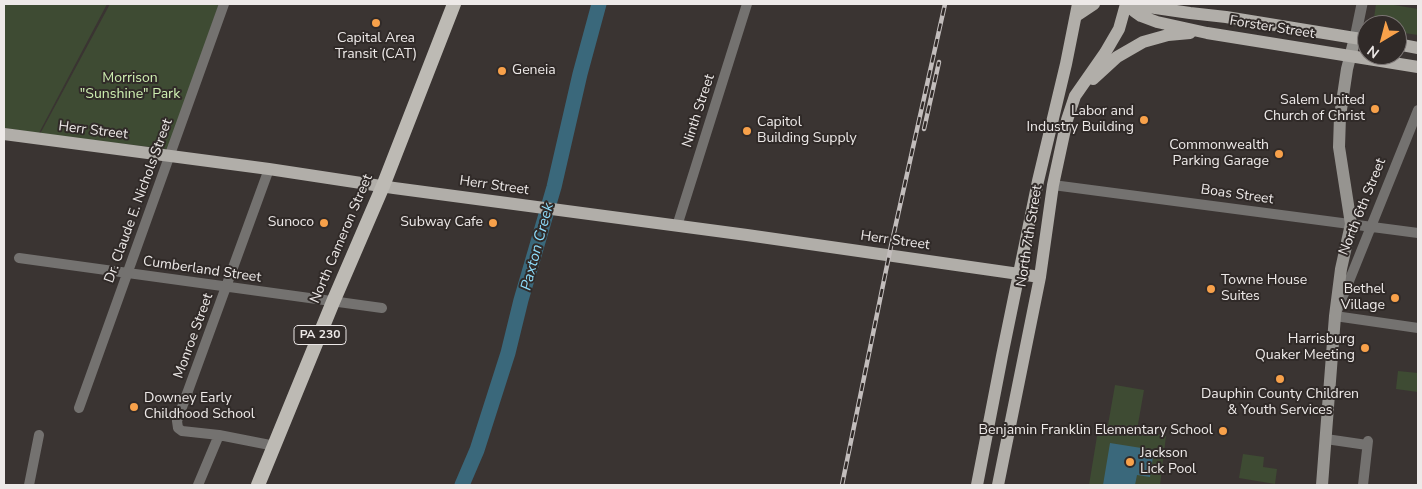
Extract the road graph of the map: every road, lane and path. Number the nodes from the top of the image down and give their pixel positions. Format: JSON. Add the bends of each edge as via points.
{"nodes":[{"id":1,"x":224,"y":4,"type":"edge"},
{"id":2,"x":454,"y":4,"type":"edge"},
{"id":3,"x":747,"y":4,"type":"edge"},
{"id":4,"x":1094,"y":4,"type":"edge"},
{"id":5,"x":1127,"y":4,"type":"edge"},
{"id":6,"x":1195,"y":4,"type":"edge"},
{"id":7,"x":1077,"y":10,"type":"edge"},
{"id":8,"x":1226,"y":17,"type":"junction"},
{"id":9,"x":1207,"y":33,"type":"junction"},
{"id":10,"x":1357,"y":38,"type":"edge"},
{"id":11,"x":1357,"y":46,"type":"edge"},
{"id":12,"x":1351,"y":56,"type":"junction"},
{"id":13,"x":1418,"y":67,"type":"edge"},
{"id":14,"x":1070,"y":108,"type":"junction"},
{"id":15,"x":1418,"y":110,"type":"edge"},
{"id":16,"x":1415,"y":128,"type":"edge"},
{"id":17,"x":4,"y":134,"type":"edge"},
{"id":18,"x":169,"y":156,"type":"junction"},
{"id":19,"x":269,"y":169,"type":"junction"},
{"id":20,"x":1053,"y":185,"type":"junction"},
{"id":21,"x":383,"y":186,"type":"junction"},
{"id":22,"x":1351,"y":224,"type":"junction"},
{"id":23,"x":677,"y":226,"type":"junction"},
{"id":24,"x":1371,"y":227,"type":"junction"},
{"id":25,"x":1418,"y":233,"type":"edge"},
{"id":26,"x":19,"y":258,"type":"dead end"},
{"id":27,"x":128,"y":273,"type":"junction"},
{"id":28,"x":1019,"y":274,"type":"junction"},
{"id":29,"x":1040,"y":277,"type":"junction"},
{"id":30,"x":226,"y":287,"type":"junction"},
{"id":31,"x":333,"y":302,"type":"junction"},
{"id":32,"x":382,"y":308,"type":"dead end"},
{"id":33,"x":1335,"y":316,"type":"junction"},
{"id":34,"x":1418,"y":328,"type":"edge"},
{"id":35,"x":79,"y":408,"type":"dead end"},
{"id":36,"x":39,"y":435,"type":"dead end"},
{"id":37,"x":219,"y":435,"type":"junction"},
{"id":38,"x":1326,"y":439,"type":"junction"},
{"id":39,"x":275,"y":446,"type":"junction"},
{"id":40,"x":30,"y":485,"type":"edge"},
{"id":41,"x":198,"y":485,"type":"edge"},
{"id":42,"x":258,"y":485,"type":"edge"},
{"id":43,"x":977,"y":485,"type":"edge"},
{"id":44,"x":998,"y":485,"type":"edge"},
{"id":45,"x":1322,"y":485,"type":"edge"},
{"id":46,"x":1363,"y":485,"type":"edge"}],
"edges":[{"from":1,"to":18,"type":"street","name":"Dr. Claude E. Nichols Street"},
{"from":2,"to":21,"type":"highway","name":"North Cameron Street","number":"PA 230"},
{"from":3,"to":23,"type":"street","name":"Ninth Street"},
{"from":4,"to":7,"type":"main road"},
{"from":5,"to":8,"type":"main road","name":"Forster Street"},
{"from":5,"to":9,"type":"main road","name":"Forster Street","via":[[1141,16],[1157,22]]},
{"from":5,"to":14,"type":"main road","name":"North 7th Street","via":[[1113,41]]},
{"from":6,"to":8,"type":"main road"},
{"from":7,"to":28,"type":"main road","name":"North 7th Street"},
{"from":8,"to":10,"type":"main road","name":"Forster Street"},
{"from":9,"to":12,"type":"main road","name":"Forster Street"},
{"from":9,"to":14,"type":"main road","via":[[1168,35],[1131,48],[1116,57],[1087,85]]},
{"from":11,"to":12,"type":"main road"},
{"from":12,"to":13,"type":"main road","name":"Forster Street"},
{"from":12,"to":22,"type":"main road","via":[[1340,116],[1339,147]]},
{"from":14,"to":20,"type":"main road","name":"North 7th Street"},
{"from":15,"to":16,"type":"street","name":"North 6th Street"},
{"from":16,"to":24,"type":"street","name":"North 6th Street"},
{"from":17,"to":18,"type":"main road","name":"Herr Street"},
{"from":18,"to":19,"type":"main road","name":"Herr Street"},
{"from":18,"to":27,"type":"street","name":"Dr. Claude E. Nichols Street"},
{"from":19,"to":21,"type":"main road","name":"Herr Street"},
{"from":19,"to":30,"type":"street","name":"Monroe Street"},
{"from":20,"to":22,"type":"street","name":"Boas Street"},
{"from":20,"to":29,"type":"main road","name":"North 7th Street"},
{"from":21,"to":23,"type":"main road","name":"Herr Street"},
{"from":21,"to":31,"type":"highway","name":"North Cameron Street","number":"PA 230"},
{"from":22,"to":24,"type":"street","name":"Boas Street"},
{"from":22,"to":33,"type":"main road","name":"North 6th Street"},
{"from":23,"to":28,"type":"main road","name":"Herr Street"},
{"from":24,"to":25,"type":"street","name":"Boas Street"},
{"from":24,"to":33,"type":"street","name":"North 6th Street"},
{"from":26,"to":27,"type":"street","name":"Cumberland Street"},
{"from":27,"to":30,"type":"street","name":"Cumberland Street"},
{"from":27,"to":35,"type":"street","name":"Dr. Claude E. Nichols Street"},
{"from":28,"to":29,"type":"main road","name":"Herr Street"},
{"from":28,"to":43,"type":"main road","name":"North 7th Street"},
{"from":29,"to":44,"type":"main road","name":"North 7th Street"},
{"from":30,"to":31,"type":"street","name":"Cumberland Street"},
{"from":30,"to":37,"type":"street","name":"Monroe Street","via":[[178,421],[178,428],[182,431]]},
{"from":31,"to":32,"type":"street","name":"Cumberland Street"},
{"from":31,"to":39,"type":"highway","name":"North Cameron Street","number":"PA 230"},
{"from":33,"to":34,"type":"street"},
{"from":33,"to":38,"type":"main road","name":"North 6th Street"},
{"from":36,"to":40,"type":"street"},
{"from":37,"to":39,"type":"street"},
{"from":37,"to":41,"type":"street"},
{"from":38,"to":45,"type":"main road","name":"North 6th Street"},
{"from":38,"to":46,"type":"street","via":[[1368,443]]},
{"from":39,"to":42,"type":"highway","name":"North Cameron Street","number":"PA 230"}]}
